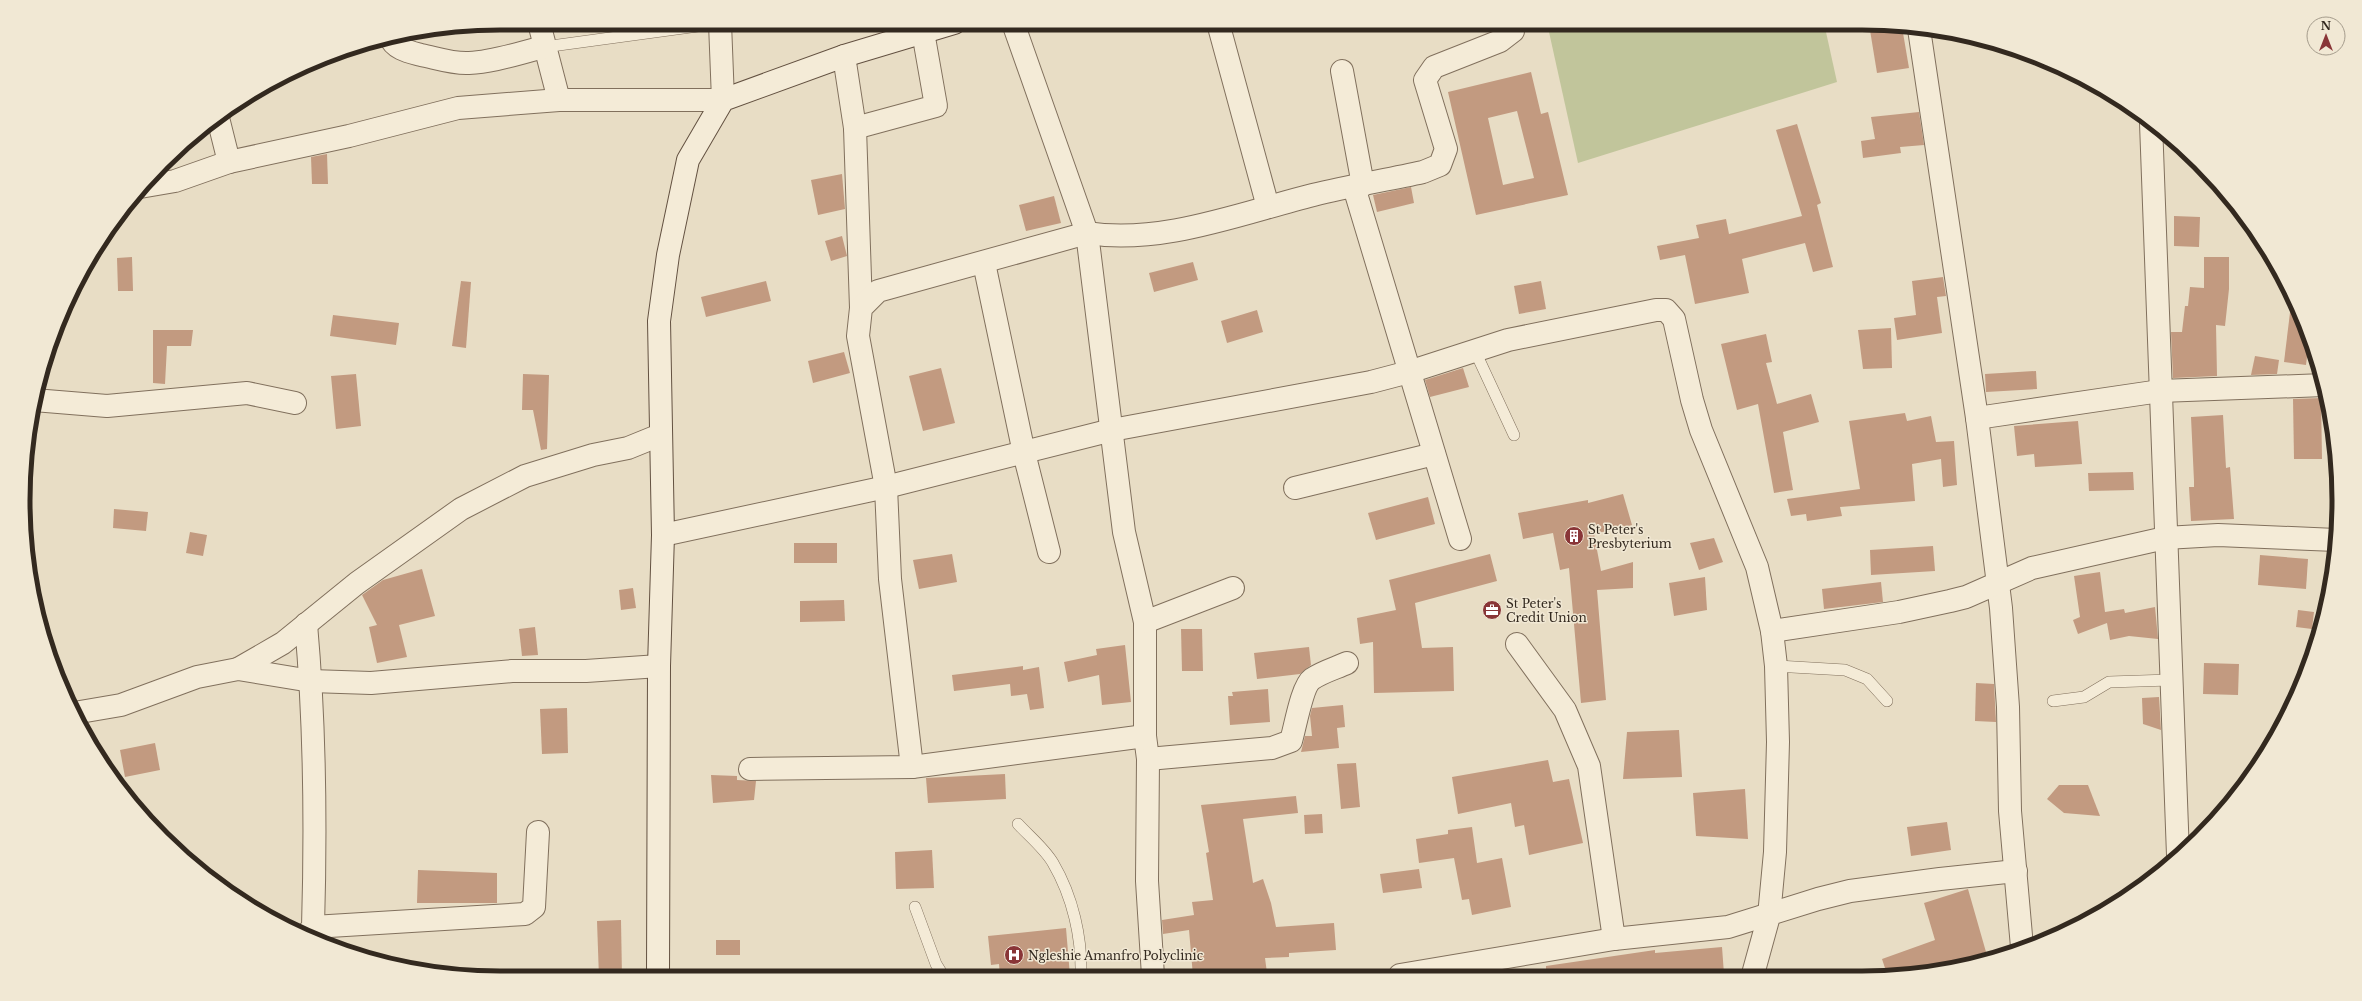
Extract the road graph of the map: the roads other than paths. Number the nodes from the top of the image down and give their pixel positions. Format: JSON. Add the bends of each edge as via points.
{"nodes":[{"id":1,"x":541,"y":30,"type":"edge"},
{"id":2,"x":666,"y":30,"type":"edge"},
{"id":3,"x":720,"y":30,"type":"edge"},
{"id":4,"x":930,"y":30,"type":"edge"},
{"id":5,"x":1015,"y":30,"type":"edge"},
{"id":6,"x":1220,"y":30,"type":"edge"},
{"id":7,"x":1513,"y":30,"type":"edge"},
{"id":8,"x":923,"y":32,"type":"junction"},
{"id":9,"x":1920,"y":34,"type":"edge"},
{"id":10,"x":394,"y":42,"type":"edge"},
{"id":11,"x":544,"y":46,"type":"junction"},
{"id":12,"x":844,"y":56,"type":"junction"},
{"id":13,"x":1342,"y":71,"type":"dead end"},
{"id":14,"x":559,"y":100,"type":"junction"},
{"id":15,"x":723,"y":100,"type":"junction"},
{"id":16,"x":219,"y":123,"type":"edge"},
{"id":17,"x":855,"y":128,"type":"junction"},
{"id":18,"x":2151,"y":130,"type":"edge"},
{"id":19,"x":228,"y":162,"type":"junction"},
{"id":20,"x":152,"y":185,"type":"edge"},
{"id":21,"x":1359,"y":186,"type":"junction"},
{"id":22,"x":1268,"y":207,"type":"junction"},
{"id":23,"x":1087,"y":233,"type":"junction"},
{"id":24,"x":984,"y":264,"type":"junction"},
{"id":25,"x":860,"y":308,"type":"junction"},
{"id":26,"x":1475,"y":351,"type":"junction"},
{"id":27,"x":1409,"y":372,"type":"junction"},
{"id":28,"x":2317,"y":385,"type":"edge"},
{"id":29,"x":2160,"y":391,"type":"junction"},
{"id":30,"x":41,"y":401,"type":"edge"},
{"id":31,"x":295,"y":403,"type":"dead end"},
{"id":32,"x":1977,"y":418,"type":"junction"},
{"id":33,"x":1112,"y":430,"type":"junction"},
{"id":34,"x":660,"y":435,"type":"junction"},
{"id":35,"x":1514,"y":435,"type":"dead end"},
{"id":36,"x":1024,"y":453,"type":"junction"},
{"id":37,"x":1434,"y":454,"type":"junction"},
{"id":38,"x":886,"y":486,"type":"junction"},
{"id":39,"x":1295,"y":488,"type":"dead end"},
{"id":40,"x":663,"y":535,"type":"junction"},
{"id":41,"x":2165,"y":538,"type":"junction"},
{"id":42,"x":1460,"y":539,"type":"dead end"},
{"id":43,"x":2330,"y":540,"type":"edge"},
{"id":44,"x":1049,"y":552,"type":"dead end"},
{"id":45,"x":1998,"y":582,"type":"junction"},
{"id":46,"x":1233,"y":588,"type":"dead end"},
{"id":47,"x":1145,"y":622,"type":"junction"},
{"id":48,"x":306,"y":624,"type":"junction"},
{"id":49,"x":1772,"y":631,"type":"junction"},
{"id":50,"x":1517,"y":644,"type":"dead end"},
{"id":51,"x":1347,"y":663,"type":"dead end"},
{"id":52,"x":659,"y":666,"type":"junction"},
{"id":53,"x":1776,"y":666,"type":"junction"},
{"id":54,"x":238,"y":669,"type":"junction"},
{"id":55,"x":2170,"y":680,"type":"junction"},
{"id":56,"x":311,"y":681,"type":"junction"},
{"id":57,"x":1888,"y":701,"type":"dead end"},
{"id":58,"x":2053,"y":701,"type":"dead end"},
{"id":59,"x":81,"y":712,"type":"edge"},
{"id":60,"x":1145,"y":736,"type":"junction"},
{"id":61,"x":1148,"y":759,"type":"junction"},
{"id":62,"x":912,"y":767,"type":"junction"},
{"id":63,"x":750,"y":769,"type":"dead end"},
{"id":64,"x":1018,"y":824,"type":"dead end"},
{"id":65,"x":538,"y":832,"type":"dead end"},
{"id":66,"x":2178,"y":849,"type":"edge"},
{"id":67,"x":2016,"y":871,"type":"junction"},
{"id":68,"x":915,"y":907,"type":"dead end"},
{"id":69,"x":1769,"y":916,"type":"junction"},
{"id":70,"x":310,"y":931,"type":"edge"},
{"id":71,"x":311,"y":931,"type":"edge"},
{"id":72,"x":1614,"y":939,"type":"junction"},
{"id":73,"x":2022,"y":943,"type":"edge"},
{"id":74,"x":658,"y":971,"type":"edge"},
{"id":75,"x":940,"y":971,"type":"edge"},
{"id":76,"x":1081,"y":971,"type":"edge"},
{"id":77,"x":1153,"y":971,"type":"edge"},
{"id":78,"x":1424,"y":971,"type":"edge"},
{"id":79,"x":1755,"y":971,"type":"edge"}],
"edges":[{"from":1,"to":11,"type":"street"},
{"from":2,"to":11,"type":"lane"},
{"from":3,"to":15,"type":"street"},
{"from":4,"to":8,"type":"street"},
{"from":5,"to":23,"type":"street"},
{"from":6,"to":22,"type":"street"},
{"from":7,"to":21,"type":"street","via":[[1500,41],[1434,66],[1425,80],[1446,149],[1440,164],[1423,172]]},
{"from":8,"to":12,"type":"street"},
{"from":8,"to":17,"type":"street","via":[[936,106]]},
{"from":9,"to":32,"type":"street"},
{"from":10,"to":11,"type":"street","via":[[408,51],[450,62],[468,63],[492,60]]},
{"from":11,"to":14,"type":"street"},
{"from":12,"to":15,"type":"street"},
{"from":12,"to":17,"type":"street"},
{"from":13,"to":21,"type":"street"},
{"from":14,"to":15,"type":"street"},
{"from":14,"to":19,"type":"street","via":[[458,108],[349,136]]},
{"from":15,"to":34,"type":"street","via":[[688,160],[668,255],[659,321]]},
{"from":16,"to":19,"type":"street"},
{"from":17,"to":25,"type":"street"},
{"from":18,"to":29,"type":"street"},
{"from":19,"to":20,"type":"street","via":[[175,181]]},
{"from":21,"to":22,"type":"street"},
{"from":21,"to":27,"type":"street"},
{"from":22,"to":23,"type":"street","via":[[1193,228],[1108,237]]},
{"from":23,"to":24,"type":"street"},
{"from":23,"to":33,"type":"street"},
{"from":24,"to":25,"type":"street","via":[[878,291]]},
{"from":24,"to":36,"type":"street"},
{"from":25,"to":38,"type":"street","via":[[858,336]]},
{"from":26,"to":27,"type":"street"},
{"from":26,"to":35,"type":"lane"},
{"from":26,"to":49,"type":"street","via":[[1508,340],[1666,310],[1674,319],[1701,430],[1756,567]]},
{"from":27,"to":33,"type":"street","via":[[1371,382]]},
{"from":27,"to":37,"type":"street"},
{"from":28,"to":29,"type":"street"},
{"from":29,"to":32,"type":"street"},
{"from":29,"to":41,"type":"street"},
{"from":30,"to":31,"type":"street","via":[[107,406],[247,393]]},
{"from":32,"to":45,"type":"street"},
{"from":33,"to":36,"type":"street"},
{"from":33,"to":47,"type":"street","via":[[1124,532]]},
{"from":34,"to":40,"type":"street"},
{"from":34,"to":48,"type":"street","via":[[628,448],[594,455],[525,476],[461,509],[357,583]]},
{"from":36,"to":38,"type":"street"},
{"from":36,"to":44,"type":"street"},
{"from":37,"to":39,"type":"street"},
{"from":37,"to":42,"type":"street"},
{"from":38,"to":40,"type":"street"},
{"from":38,"to":62,"type":"street","via":[[890,579]]},
{"from":40,"to":52,"type":"street"},
{"from":41,"to":43,"type":"street","via":[[2218,535]]},
{"from":41,"to":45,"type":"street","via":[[2032,568]]},
{"from":41,"to":55,"type":"street"},
{"from":45,"to":49,"type":"street","via":[[1966,597],[1950,601],[1899,612]]},
{"from":45,"to":67,"type":"street","via":[[2008,707],[2010,811]]},
{"from":46,"to":47,"type":"street"},
{"from":47,"to":60,"type":"street"},
{"from":48,"to":54,"type":"street","via":[[283,643]]},
{"from":48,"to":56,"type":"street"},
{"from":49,"to":53,"type":"street"},
{"from":50,"to":72,"type":"street","via":[[1565,710],[1589,766]]},
{"from":51,"to":61,"type":"street","via":[[1311,679],[1302,697],[1291,741],[1272,748]]},
{"from":52,"to":56,"type":"street","via":[[586,671],[512,671],[371,684]]},
{"from":52,"to":74,"type":"street"},
{"from":53,"to":57,"type":"lane","via":[[1845,670],[1867,679]]},
{"from":53,"to":69,"type":"street","via":[[1778,806]]},
{"from":54,"to":56,"type":"street"},
{"from":54,"to":59,"type":"street","via":[[197,677],[121,705]]},
{"from":55,"to":58,"type":"lane","via":[[2110,682],[2084,697]]},
{"from":55,"to":66,"type":"street"},
{"from":56,"to":70,"type":"street","via":[[316,840]]},
{"from":60,"to":61,"type":"street"},
{"from":60,"to":62,"type":"street"},
{"from":61,"to":77,"type":"street","via":[[1147,881]]},
{"from":62,"to":63,"type":"street"},
{"from":64,"to":76,"type":"lane","via":[[1053,862],[1069,899],[1082,950]]},
{"from":65,"to":71,"type":"street","via":[[534,908],[525,914]]},
{"from":67,"to":69,"type":"street","via":[[1850,891],[1790,907]]},
{"from":67,"to":73,"type":"street"},
{"from":68,"to":75,"type":"lane"},
{"from":69,"to":72,"type":"street","via":[[1728,927]]},
{"from":69,"to":79,"type":"street"},
{"from":72,"to":78,"type":"street"}]}
